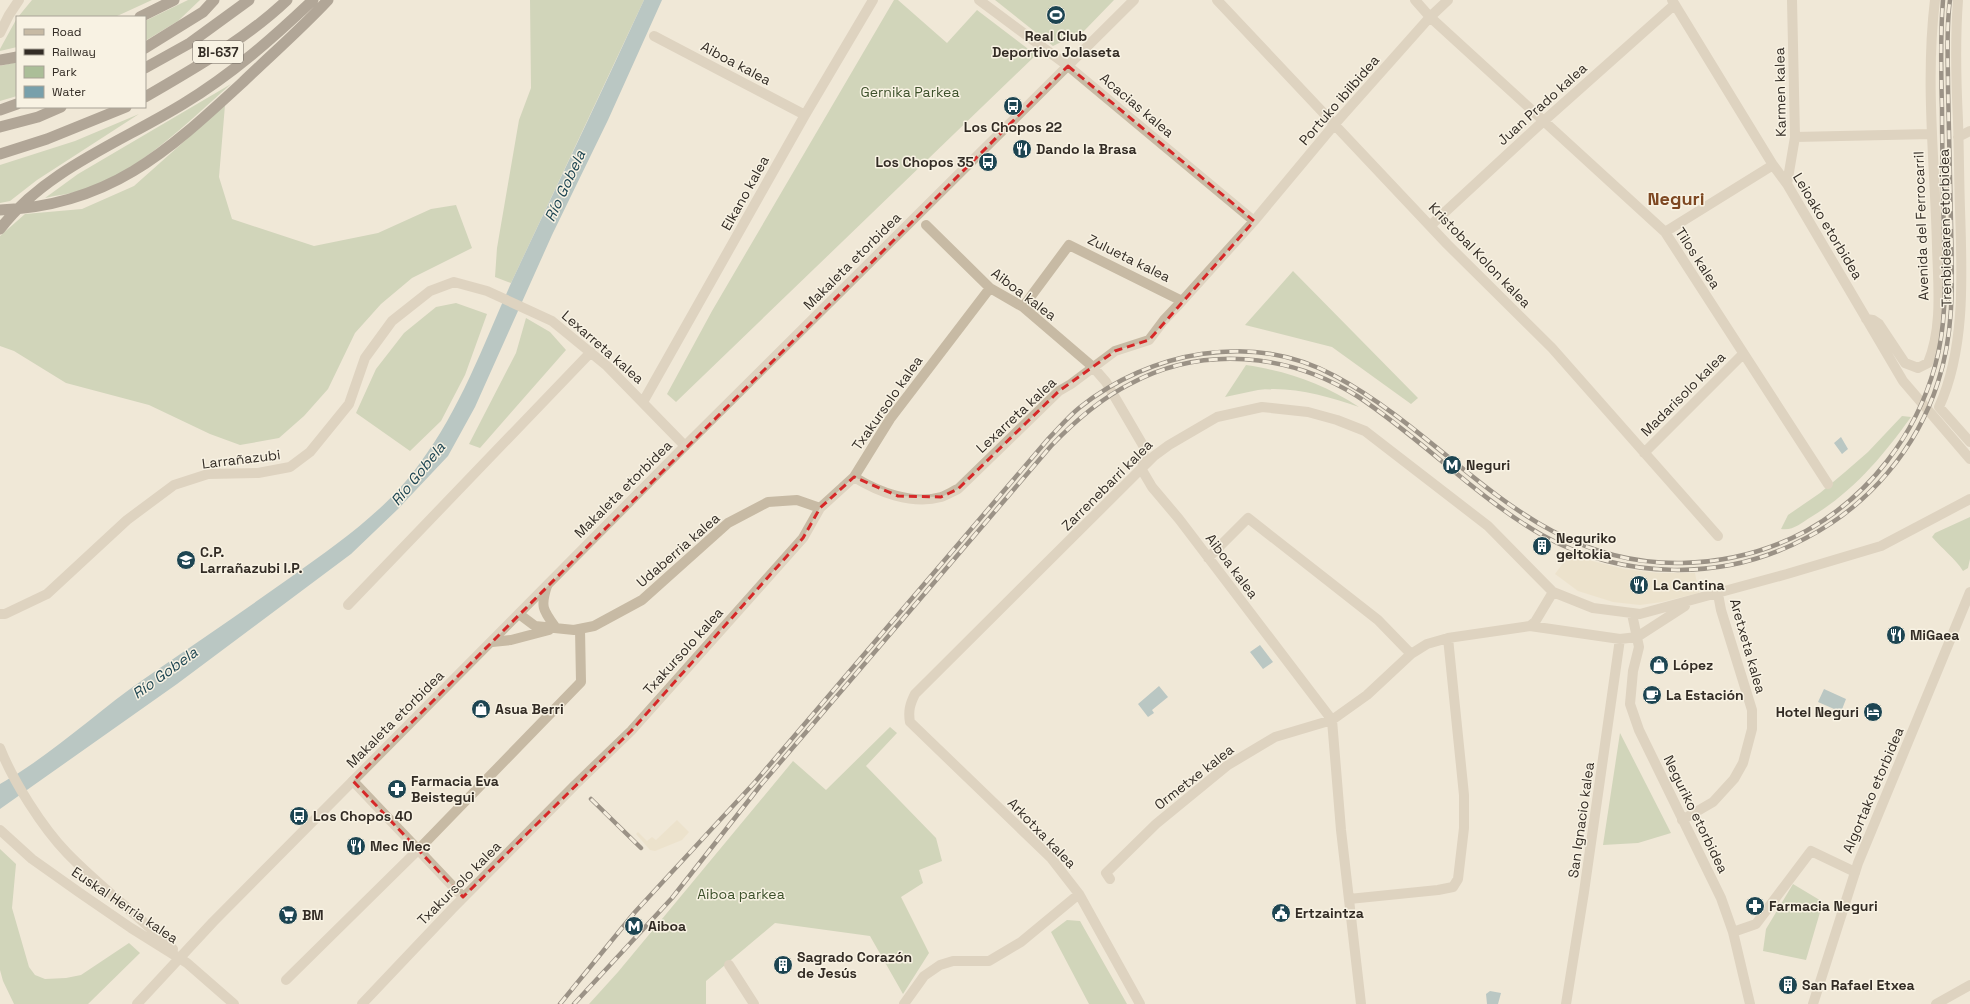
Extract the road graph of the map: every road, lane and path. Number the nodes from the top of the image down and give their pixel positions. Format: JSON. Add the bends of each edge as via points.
{"nodes":[{"id":1,"x":19,"y":0,"type":"edge"},
{"id":2,"x":174,"y":0,"type":"edge"},
{"id":3,"x":214,"y":0,"type":"edge"},
{"id":4,"x":249,"y":0,"type":"edge"},
{"id":5,"x":287,"y":0,"type":"edge"},
{"id":6,"x":313,"y":0,"type":"edge"},
{"id":7,"x":328,"y":0,"type":"edge"},
{"id":8,"x":873,"y":0,"type":"edge"},
{"id":9,"x":979,"y":0,"type":"edge"},
{"id":10,"x":1134,"y":0,"type":"edge"},
{"id":11,"x":1216,"y":0,"type":"edge"},
{"id":12,"x":1415,"y":0,"type":"edge"},
{"id":13,"x":1448,"y":0,"type":"edge"},
{"id":14,"x":1792,"y":0,"type":"edge"},
{"id":15,"x":1935,"y":0,"type":"edge"},
{"id":16,"x":1958,"y":0,"type":"edge"},
{"id":17,"x":1673,"y":2,"type":"edge"},
{"id":18,"x":142,"y":16,"type":"edge"},
{"id":19,"x":1430,"y":17,"type":"junction"},
{"id":20,"x":0,"y":34,"type":"edge"},
{"id":21,"x":654,"y":36,"type":"dead end"},
{"id":22,"x":146,"y":47,"type":"edge"},
{"id":23,"x":16,"y":58,"type":"edge"},
{"id":24,"x":0,"y":60,"type":"edge"},
{"id":25,"x":1068,"y":66,"type":"junction"},
{"id":26,"x":146,"y":67,"type":"edge"},
{"id":27,"x":146,"y":96,"type":"edge"},
{"id":28,"x":16,"y":104,"type":"edge"},
{"id":29,"x":58,"y":108,"type":"edge"},
{"id":30,"x":124,"y":108,"type":"edge"},
{"id":31,"x":0,"y":110,"type":"edge"},
{"id":32,"x":805,"y":115,"type":"junction"},
{"id":33,"x":1543,"y":121,"type":"junction"},
{"id":34,"x":1334,"y":125,"type":"junction"},
{"id":35,"x":0,"y":126,"type":"edge"},
{"id":36,"x":1970,"y":131,"type":"edge"},
{"id":37,"x":1931,"y":134,"type":"junction"},
{"id":38,"x":1795,"y":137,"type":"junction"},
{"id":39,"x":1958,"y":137,"type":"junction"},
{"id":40,"x":0,"y":154,"type":"edge"},
{"id":41,"x":1773,"y":165,"type":"junction"},
{"id":42,"x":1787,"y":184,"type":"junction"},
{"id":43,"x":0,"y":210,"type":"edge"},
{"id":44,"x":1254,"y":221,"type":"junction"},
{"id":45,"x":926,"y":225,"type":"dead end"},
{"id":46,"x":1431,"y":225,"type":"junction"},
{"id":47,"x":0,"y":229,"type":"edge"},
{"id":48,"x":1665,"y":232,"type":"junction"},
{"id":49,"x":990,"y":288,"type":"junction"},
{"id":50,"x":487,"y":291,"type":"joint"},
{"id":51,"x":1182,"y":301,"type":"junction"},
{"id":52,"x":1023,"y":307,"type":"junction"},
{"id":53,"x":1970,"y":307,"type":"edge"},
{"id":54,"x":1960,"y":313,"type":"junction"},
{"id":55,"x":1866,"y":319,"type":"junction"},
{"id":56,"x":591,"y":352,"type":"junction"},
{"id":57,"x":1743,"y":354,"type":"junction"},
{"id":58,"x":1093,"y":367,"type":"junction"},
{"id":59,"x":643,"y":402,"type":"junction"},
{"id":60,"x":1970,"y":442,"type":"edge"},
{"id":61,"x":685,"y":446,"type":"junction"},
{"id":62,"x":1644,"y":453,"type":"junction"},
{"id":63,"x":1970,"y":459,"type":"edge"},
{"id":64,"x":1142,"y":470,"type":"junction"},
{"id":65,"x":854,"y":477,"type":"junction"},
{"id":66,"x":1828,"y":484,"type":"dead end"},
{"id":67,"x":1970,"y":500,"type":"edge"},
{"id":68,"x":820,"y":508,"type":"junction"},
{"id":69,"x":1718,"y":536,"type":"dead end"},
{"id":70,"x":1208,"y":558,"type":"junction"},
{"id":71,"x":548,"y":586,"type":"junction"},
{"id":72,"x":1553,"y":592,"type":"junction"},
{"id":73,"x":1970,"y":592,"type":"edge"},
{"id":74,"x":1718,"y":594,"type":"junction"},
{"id":75,"x":1691,"y":601,"type":"junction"},
{"id":76,"x":348,"y":605,"type":"dead end"},
{"id":77,"x":1541,"y":612,"type":"junction"},
{"id":78,"x":0,"y":614,"type":"edge"},
{"id":79,"x":519,"y":614,"type":"junction"},
{"id":80,"x":1632,"y":614,"type":"junction"},
{"id":81,"x":1530,"y":626,"type":"junction"},
{"id":82,"x":556,"y":628,"type":"junction"},
{"id":83,"x":580,"y":629,"type":"junction"},
{"id":84,"x":1551,"y":630,"type":"junction"},
{"id":85,"x":1637,"y":637,"type":"junction"},
{"id":86,"x":1448,"y":638,"type":"junction"},
{"id":87,"x":1620,"y":639,"type":"junction"},
{"id":88,"x":492,"y":642,"type":"junction"},
{"id":89,"x":1411,"y":654,"type":"junction"},
{"id":90,"x":1332,"y":720,"type":"junction"},
{"id":91,"x":910,"y":722,"type":"joint"},
{"id":92,"x":0,"y":748,"type":"edge"},
{"id":93,"x":353,"y":781,"type":"junction"},
{"id":94,"x":1682,"y":820,"type":"junction"},
{"id":95,"x":0,"y":830,"type":"edge"},
{"id":96,"x":418,"y":850,"type":"junction"},
{"id":97,"x":1855,"y":872,"type":"junction"},
{"id":98,"x":1110,"y":879,"type":"dead end"},
{"id":99,"x":1079,"y":894,"type":"junction"},
{"id":100,"x":463,"y":897,"type":"junction"},
{"id":101,"x":1349,"y":899,"type":"junction"},
{"id":102,"x":1733,"y":932,"type":"junction"},
{"id":103,"x":187,"y":963,"type":"junction"},
{"id":104,"x":729,"y":965,"type":"dead end"},
{"id":105,"x":286,"y":980,"type":"dead end"},
{"id":106,"x":1970,"y":985,"type":"edge"},
{"id":107,"x":137,"y":1004,"type":"edge"},
{"id":108,"x":234,"y":1004,"type":"edge"},
{"id":109,"x":362,"y":1004,"type":"edge"},
{"id":110,"x":754,"y":1004,"type":"edge"},
{"id":111,"x":904,"y":1004,"type":"edge"},
{"id":112,"x":1140,"y":1004,"type":"edge"},
{"id":113,"x":1361,"y":1004,"type":"edge"},
{"id":114,"x":1566,"y":1004,"type":"edge"},
{"id":115,"x":1750,"y":1004,"type":"edge"},
{"id":116,"x":1813,"y":1004,"type":"edge"},
{"id":117,"x":1936,"y":1004,"type":"edge"}],
"edges":[{"from":1,"to":20,"type":"street"},
{"from":2,"to":18,"type":"highway"},
{"from":3,"to":22,"type":"highway","via":[[203,12]]},
{"from":4,"to":26,"type":"highway","number":"BI-637","via":[[190,43]]},
{"from":5,"to":27,"type":"highway","number":"BI-637","via":[[275,12],[203,63]]},
{"from":6,"to":47,"type":"highway","via":[[217,82],[48,182],[14,210]]},
{"from":7,"to":43,"type":"highway","via":[[229,94],[136,171],[96,191],[50,205]]},
{"from":8,"to":32,"type":"street","name":"Elkano kalea"},
{"from":9,"to":25,"type":"street","name":"Acacias kalea"},
{"from":10,"to":25,"type":"street","name":"Makaleta etorbidea"},
{"from":11,"to":34,"type":"street","name":"Kristobal Kolon kalea"},
{"from":12,"to":19,"type":"street","name":"Tilos kalea"},
{"from":13,"to":19,"type":"street","name":"Portuko ibilbidea"},
{"from":14,"to":38,"type":"street","name":"Karmen kalea"},
{"from":15,"to":37,"type":"street","name":"Avenida del Ferrocarril","via":[[1930,76]]},
{"from":16,"to":39,"type":"street","name":"Trenbidearen etorbidea"},
{"from":17,"to":33,"type":"street","name":"Juan Prado kalea"},
{"from":17,"to":41,"type":"street","name":"Leioako etorbidea"},
{"from":19,"to":33,"type":"street","name":"Tilos kalea"},
{"from":19,"to":34,"type":"street","name":"Portuko ibilbidea"},
{"from":21,"to":32,"type":"street","name":"Aiboa kalea"},
{"from":23,"to":24,"type":"highway"},
{"from":25,"to":44,"type":"street","name":"Acacias kalea"},
{"from":25,"to":61,"type":"street","name":"Makaleta etorbidea"},
{"from":28,"to":31,"type":"highway"},
{"from":29,"to":35,"type":"highway"},
{"from":30,"to":40,"type":"highway","via":[[47,139]]},
{"from":32,"to":59,"type":"street","name":"Elkano kalea"},
{"from":33,"to":46,"type":"street","name":"Juan Prado kalea"},
{"from":33,"to":48,"type":"street","name":"Tilos kalea"},
{"from":34,"to":44,"type":"street","name":"Portuko ibilbidea"},
{"from":34,"to":46,"type":"street","name":"Kristobal Kolon kalea"},
{"from":36,"to":39,"type":"street"},
{"from":37,"to":38,"type":"street"},
{"from":37,"to":55,"type":"street","name":"Avenida del Ferrocarril","via":[[1938,323],[1928,363],[1918,368],[1904,363],[1879,324]]},
{"from":38,"to":42,"type":"street","name":"Karmen kalea"},
{"from":39,"to":54,"type":"street","name":"Trenbidearen etorbidea"},
{"from":41,"to":42,"type":"street","name":"Leioako etorbidea"},
{"from":41,"to":48,"type":"street"},
{"from":42,"to":55,"type":"street","name":"Leioako etorbidea"},
{"from":44,"to":51,"type":"street","name":"Portuko ibilbidea"},
{"from":45,"to":49,"type":"street","name":"Aiboa kalea"},
{"from":46,"to":62,"type":"street","name":"Kristobal Kolon kalea","via":[[1552,348]]},
{"from":48,"to":57,"type":"street","name":"Tilos kalea"},
{"from":49,"to":52,"type":"street","name":"Aiboa kalea"},
{"from":49,"to":65,"type":"street","name":"Txakursolo kalea","via":[[890,419]]},
{"from":50,"to":56,"type":"street","name":"Lexarreta kalea","via":[[552,321]]},
{"from":50,"to":78,"type":"street","name":"Larrañazubi","via":[[454,282],[430,291],[392,320],[365,358],[349,404],[310,452],[290,467],[258,473],[208,474],[174,485],[127,520],[47,594]]},
{"from":51,"to":52,"type":"street","name":"Zulueta kalea","via":[[1069,245]]},
{"from":51,"to":58,"type":"street","name":"Lexarreta kalea","via":[[1149,340],[1115,351]]},
{"from":52,"to":58,"type":"street","name":"Aiboa kalea"},
{"from":53,"to":54,"type":"street"},
{"from":54,"to":60,"type":"street","name":"Trenbidearen etorbidea","via":[[1953,363],[1939,407]]},
{"from":55,"to":63,"type":"street","name":"Leioako etorbidea","via":[[1903,381]]},
{"from":56,"to":59,"type":"street","name":"Lexarreta kalea"},
{"from":56,"to":76,"type":"street"},
{"from":57,"to":62,"type":"street","name":"Madarisolo kalea"},
{"from":57,"to":66,"type":"street","name":"Tilos kalea"},
{"from":58,"to":64,"type":"street","name":"Aiboa kalea","via":[[1106,382],[1144,447]]},
{"from":58,"to":65,"type":"street","name":"Lexarreta kalea","via":[[1059,390],[958,489],[941,497],[924,499],[898,496],[867,485]]},
{"from":59,"to":61,"type":"street","name":"Lexarreta kalea"},
{"from":61,"to":71,"type":"street","name":"Makaleta etorbidea"},
{"from":62,"to":69,"type":"street","name":"Kristobal Kolon kalea"},
{"from":64,"to":70,"type":"street","name":"Aiboa kalea","via":[[1152,487]]},
{"from":64,"to":72,"type":"street","name":"Zarrenebarri kalea","via":[[1168,444],[1217,417],[1262,408],[1308,412],[1337,420],[1365,431],[1488,526]]},
{"from":64,"to":91,"type":"street","name":"Zarrenebarri kalea","via":[[915,694],[909,706]]},
{"from":65,"to":68,"type":"street","name":"Txakursolo kalea"},
{"from":67,"to":74,"type":"street","via":[[1881,546]]},
{"from":68,"to":83,"type":"street","name":"Udaberria kalea","via":[[796,500],[768,502],[728,523],[642,600],[594,626]]},
{"from":68,"to":100,"type":"street","name":"Txakursolo kalea","via":[[803,538],[631,731]]},
{"from":70,"to":89,"type":"street","via":[[1248,518],[1378,620]]},
{"from":70,"to":90,"type":"street","name":"Aiboa kalea"},
{"from":71,"to":79,"type":"street","name":"Makaleta etorbidea"},
{"from":71,"to":82,"type":"street","via":[[542,602],[547,616]]},
{"from":72,"to":77,"type":"street"},
{"from":72,"to":80,"type":"street","via":[[1593,608]]},
{"from":73,"to":97,"type":"street","name":"Algortako etorbidea"},
{"from":74,"to":75,"type":"street"},
{"from":74,"to":94,"type":"street","name":"Aretxeta kalea","via":[[1752,710],[1752,729],[1743,763],[1734,779],[1713,802]]},
{"from":75,"to":80,"type":"street"},
{"from":75,"to":85,"type":"street"},
{"from":77,"to":81,"type":"street"},
{"from":77,"to":84,"type":"street","via":[[1544,624]]},
{"from":79,"to":82,"type":"street","name":"Udaberria kalea","via":[[534,626]]},
{"from":79,"to":88,"type":"street","name":"Makaleta etorbidea"},
{"from":80,"to":85,"type":"street","name":"Neguriko etorbidea"},
{"from":81,"to":84,"type":"street"},
{"from":81,"to":86,"type":"street","name":"Ormetxe kalea"},
{"from":82,"to":83,"type":"street","name":"Udaberria kalea"},
{"from":82,"to":88,"type":"street","via":[[511,640]]},
{"from":83,"to":96,"type":"street","via":[[581,682]]},
{"from":84,"to":87,"type":"street"},
{"from":85,"to":87,"type":"street"},
{"from":85,"to":94,"type":"street","name":"Neguriko etorbidea","via":[[1630,704],[1639,730]]},
{"from":86,"to":89,"type":"street","name":"Ormetxe kalea","via":[[1427,644]]},
{"from":86,"to":101,"type":"street","via":[[1464,795],[1464,828],[1458,879],[1454,887],[1438,890]]},
{"from":87,"to":114,"type":"street","name":"San Ignacio kalea","via":[[1586,884]]},
{"from":88,"to":93,"type":"street","name":"Makaleta etorbidea"},
{"from":89,"to":90,"type":"street","name":"Ormetxe kalea","via":[[1367,695]]},
{"from":90,"to":98,"type":"street","name":"Ormetxe kalea","via":[[1275,737],[1228,766],[1156,824],[1119,859],[1106,873]]},
{"from":90,"to":101,"type":"street"},
{"from":91,"to":99,"type":"street","name":"Arkotxa kalea","via":[[1051,858]]},
{"from":92,"to":103,"type":"street","via":[[5,761],[44,825],[66,852],[146,922]]},
{"from":93,"to":96,"type":"street"},
{"from":93,"to":107,"type":"street","name":"Makaleta etorbidea","via":[[213,922]]},
{"from":94,"to":102,"type":"street","name":"Neguriko etorbidea","via":[[1720,898]]},
{"from":95,"to":103,"type":"street","name":"Euskal Herria kalea","via":[[32,859],[74,889]]},
{"from":96,"to":100,"type":"street"},
{"from":96,"to":105,"type":"street"},
{"from":97,"to":102,"type":"street","via":[[1810,851],[1756,924]]},
{"from":97,"to":116,"type":"street","name":"Algortako etorbidea"},
{"from":99,"to":111,"type":"street","via":[[1021,942],[990,961],[953,961],[940,965],[924,976]]},
{"from":99,"to":112,"type":"street","name":"Arkotxa kalea"},
{"from":100,"to":109,"type":"street","name":"Txakursolo kalea"},
{"from":101,"to":113,"type":"street"},
{"from":102,"to":115,"type":"street","name":"Neguriko etorbidea"},
{"from":103,"to":108,"type":"street","name":"Euskal Herria kalea"},
{"from":104,"to":110,"type":"street"},
{"from":106,"to":117,"type":"street"}]}
